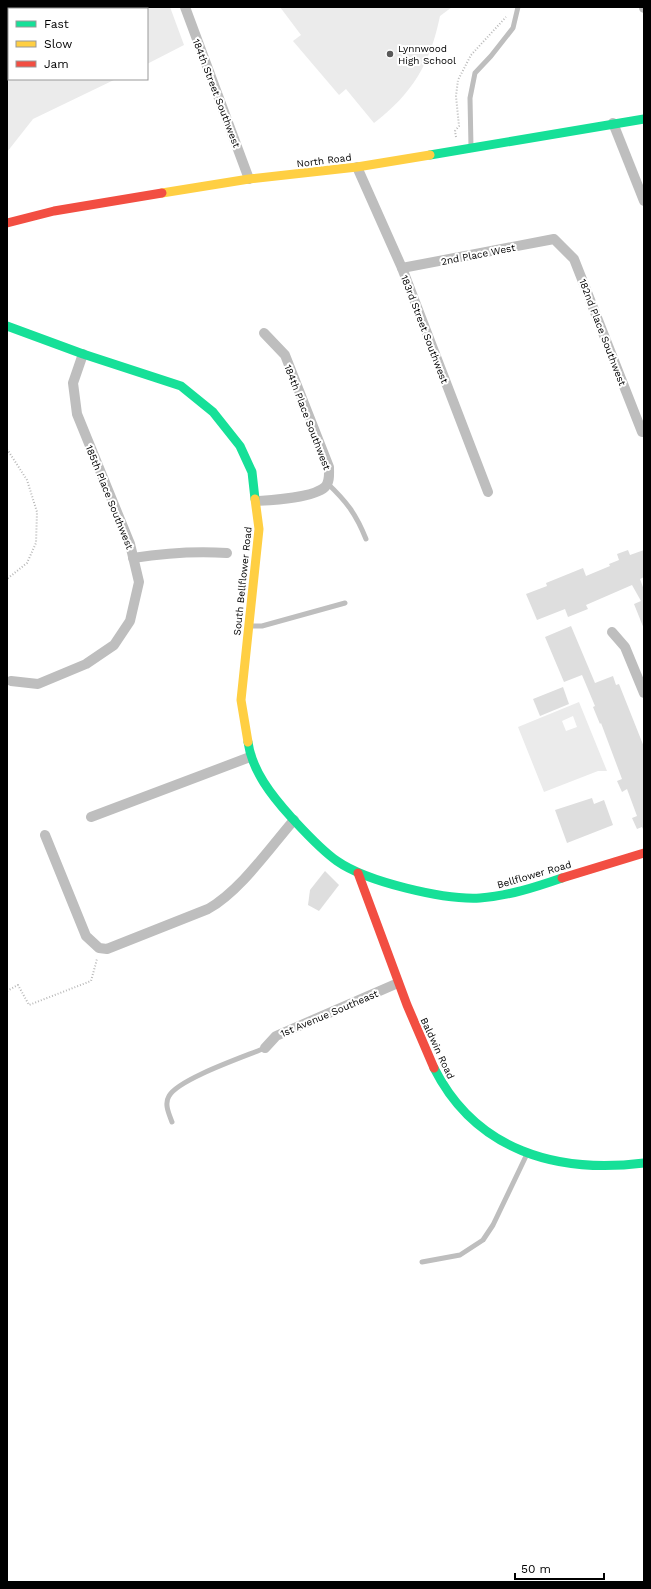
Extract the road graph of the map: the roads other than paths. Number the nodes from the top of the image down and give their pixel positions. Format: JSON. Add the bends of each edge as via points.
{"nodes":[{"id":1,"x":185,"y":7,"type":"edge"},
{"id":2,"x":518,"y":7,"type":"edge"},
{"id":3,"x":644,"y":119,"type":"edge"},
{"id":4,"x":613,"y":123,"type":"junction"},
{"id":5,"x":471,"y":148,"type":"junction"},
{"id":6,"x":357,"y":167,"type":"junction"},
{"id":7,"x":250,"y":180,"type":"junction"},
{"id":8,"x":644,"y":201,"type":"edge"},
{"id":9,"x":7,"y":223,"type":"edge"},
{"id":10,"x":554,"y":239,"type":"joint"},
{"id":11,"x":402,"y":268,"type":"junction"},
{"id":12,"x":7,"y":326,"type":"edge"},
{"id":13,"x":264,"y":333,"type":"dead end"},
{"id":14,"x":83,"y":354,"type":"junction"},
{"id":15,"x":642,"y":432,"type":"dead end"},
{"id":16,"x":327,"y":484,"type":"junction"},
{"id":17,"x":488,"y":492,"type":"dead end"},
{"id":18,"x":257,"y":501,"type":"junction"},
{"id":19,"x":366,"y":539,"type":"dead end"},
{"id":20,"x":227,"y":553,"type":"dead end"},
{"id":21,"x":133,"y":558,"type":"junction"},
{"id":22,"x":345,"y":603,"type":"dead end"},
{"id":23,"x":249,"y":626,"type":"junction"},
{"id":24,"x":612,"y":632,"type":"dead end"},
{"id":25,"x":11,"y":681,"type":"dead end"},
{"id":26,"x":644,"y":693,"type":"edge"},
{"id":27,"x":250,"y":757,"type":"junction"},
{"id":28,"x":91,"y":817,"type":"dead end"},
{"id":29,"x":294,"y":820,"type":"junction"},
{"id":30,"x":45,"y":835,"type":"dead end"},
{"id":31,"x":644,"y":853,"type":"edge"},
{"id":32,"x":358,"y":873,"type":"junction"},
{"id":33,"x":398,"y":983,"type":"junction"},
{"id":34,"x":265,"y":1048,"type":"joint"},
{"id":35,"x":172,"y":1122,"type":"dead end"},
{"id":36,"x":528,"y":1153,"type":"junction"},
{"id":37,"x":644,"y":1163,"type":"edge"},
{"id":38,"x":422,"y":1262,"type":"dead end"}],
"edges":[{"from":1,"to":7,"type":"street","name":"184th Street Southwest"},
{"from":2,"to":5,"type":"lane","via":[[513,28],[475,73],[470,98]]},
{"from":3,"to":4,"type":"street","name":"North Road"},
{"from":4,"to":5,"type":"street","name":"North Road"},
{"from":4,"to":8,"type":"street"},
{"from":5,"to":6,"type":"street","name":"North Road"},
{"from":6,"to":7,"type":"street","name":"North Road"},
{"from":6,"to":11,"type":"street","name":"183rd Street Southwest"},
{"from":7,"to":9,"type":"street","name":"North Road","via":[[54,211]]},
{"from":10,"to":11,"type":"street","name":"2nd Place West"},
{"from":10,"to":15,"type":"street","name":"182nd Place Southwest","via":[[574,259]]},
{"from":11,"to":17,"type":"street","name":"183rd Street Southwest"},
{"from":12,"to":14,"type":"street","name":"South Bellflower Road"},
{"from":13,"to":16,"type":"street","name":"184th Place Southwest","via":[[284,356],[329,466],[330,478]]},
{"from":14,"to":18,"type":"street","name":"South Bellflower Road","via":[[181,386],[213,412],[240,446],[252,472]]},
{"from":14,"to":21,"type":"street","name":"185th Place Southwest","via":[[73,383],[77,414],[130,544]]},
{"from":16,"to":18,"type":"street","name":"184th Place Southwest","via":[[315,492]]},
{"from":16,"to":19,"type":"lane","via":[[354,511]]},
{"from":18,"to":23,"type":"street","name":"South Bellflower Road","via":[[259,529]]},
{"from":20,"to":21,"type":"street","via":[[174,553]]},
{"from":21,"to":25,"type":"street","name":"185th Place Southwest","via":[[139,582],[130,621],[114,645],[86,664],[38,684]]},
{"from":22,"to":23,"type":"lane","via":[[262,626]]},
{"from":23,"to":27,"type":"street","name":"South Bellflower Road","via":[[241,700]]},
{"from":24,"to":26,"type":"street","via":[[627,652]]},
{"from":27,"to":28,"type":"street"},
{"from":27,"to":29,"type":"street","name":"South Bellflower Road","via":[[274,798]]},
{"from":29,"to":30,"type":"street","via":[[235,888],[219,902],[107,949],[99,948],[86,936]]},
{"from":29,"to":32,"type":"street","name":"South Bellflower Road","via":[[337,861]]},
{"from":31,"to":32,"type":"street","name":"Bellflower Road","via":[[518,892],[480,898],[454,897],[418,890]]},
{"from":32,"to":33,"type":"street","name":"Baldwin Road"},
{"from":33,"to":34,"type":"street","name":"1st Avenue Southeast","via":[[276,1036]]},
{"from":33,"to":36,"type":"street","name":"Baldwin Road","via":[[428,1057],[446,1091],[472,1122]]},
{"from":34,"to":35,"type":"lane","via":[[176,1088],[169,1096],[167,1109]]},
{"from":36,"to":37,"type":"street","name":"Baldwin Road","via":[[550,1162],[583,1168]]},
{"from":36,"to":38,"type":"lane","via":[[493,1226],[483,1240],[460,1255]]}]}
